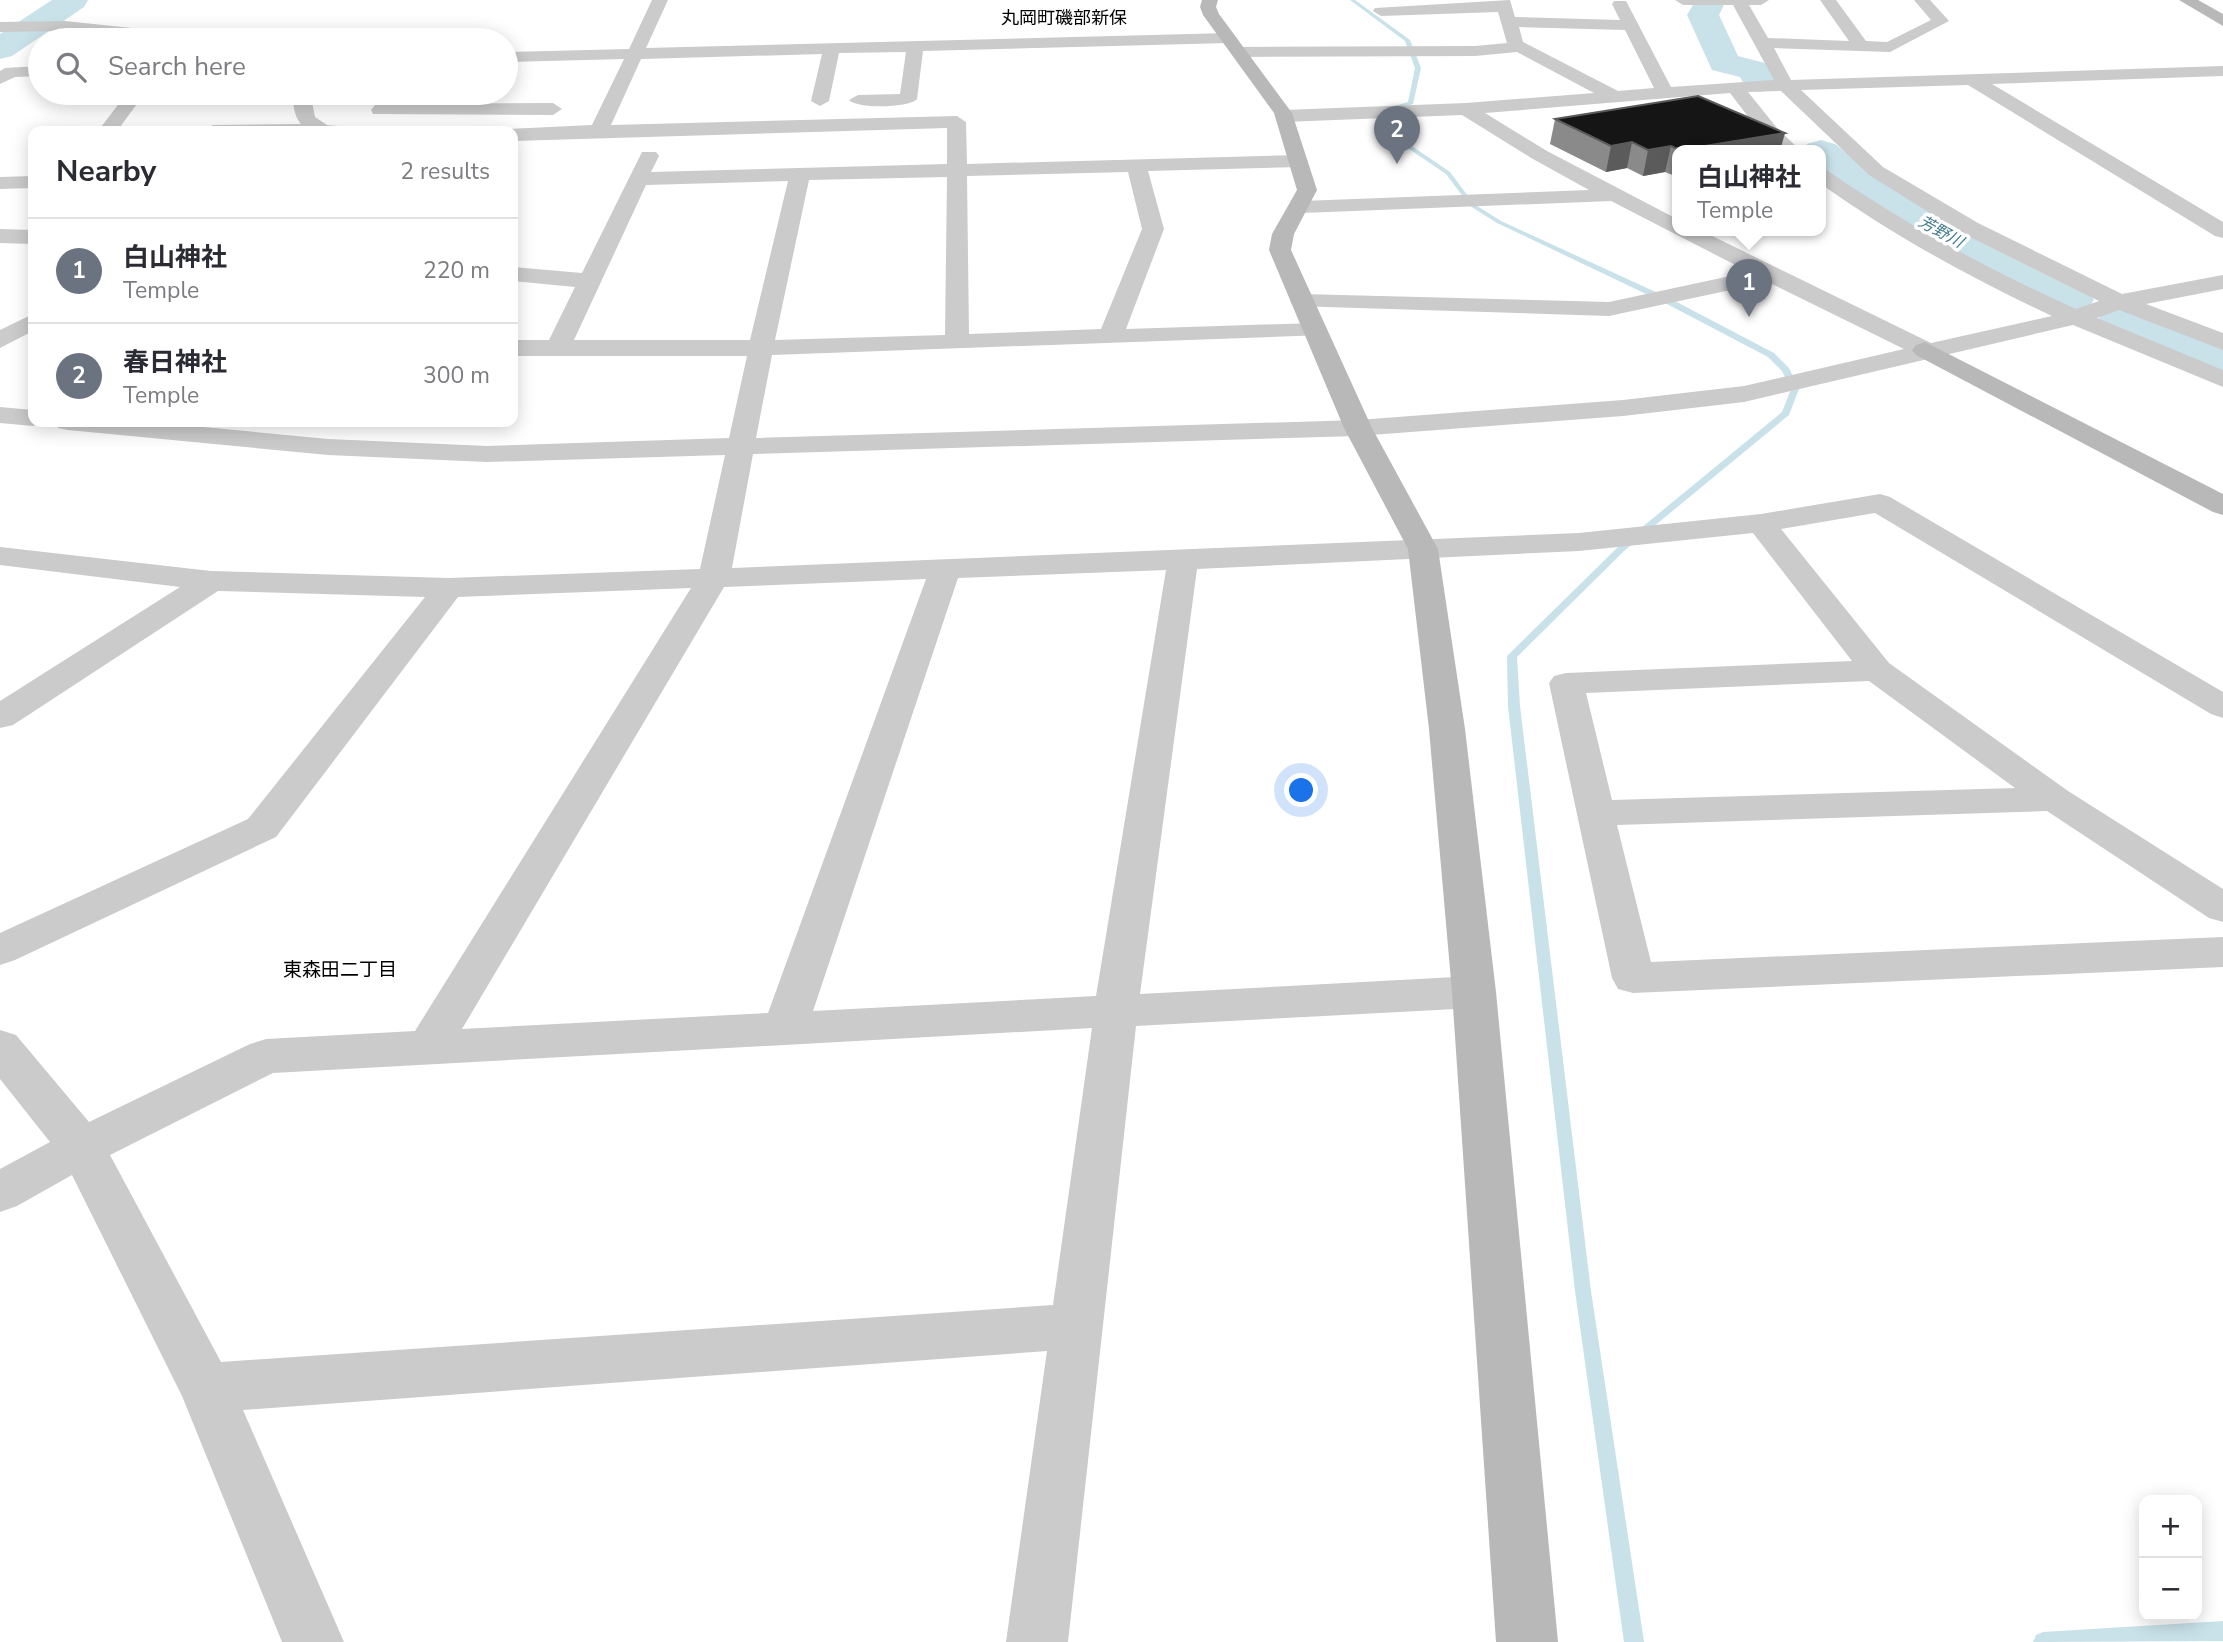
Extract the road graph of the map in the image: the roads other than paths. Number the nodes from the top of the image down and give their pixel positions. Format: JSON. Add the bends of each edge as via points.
{"nodes":[{"id":1,"x":660,"y":0,"type":"edge"},
{"id":2,"x":1210,"y":0,"type":"edge"},
{"id":3,"x":1618,"y":0,"type":"edge"},
{"id":4,"x":1683,"y":0,"type":"edge"},
{"id":5,"x":1761,"y":0,"type":"edge"},
{"id":6,"x":1828,"y":0,"type":"edge"},
{"id":7,"x":1922,"y":0,"type":"edge"},
{"id":8,"x":2187,"y":0,"type":"edge"},
{"id":9,"x":1712,"y":1,"type":"edge"},
{"id":10,"x":1739,"y":1,"type":"edge"},
{"id":11,"x":1418,"y":5,"type":"edge"},
{"id":12,"x":1505,"y":10,"type":"edge"},
{"id":13,"x":1381,"y":11,"type":"dead end"},
{"id":14,"x":2223,"y":20,"type":"edge"},
{"id":15,"x":1631,"y":25,"type":"junction"},
{"id":16,"x":0,"y":27,"type":"edge"},
{"id":17,"x":84,"y":28,"type":"edge"},
{"id":18,"x":1761,"y":43,"type":"junction"},
{"id":19,"x":1233,"y":45,"type":"junction"},
{"id":20,"x":1861,"y":46,"type":"junction"},
{"id":21,"x":915,"y":47,"type":"junction"},
{"id":22,"x":1520,"y":47,"type":"junction"},
{"id":23,"x":831,"y":49,"type":"junction"},
{"id":24,"x":635,"y":54,"type":"junction"},
{"id":25,"x":518,"y":57,"type":"edge"},
{"id":26,"x":526,"y":57,"type":"junction"},
{"id":27,"x":518,"y":69,"type":"edge"},
{"id":28,"x":28,"y":71,"type":"edge"},
{"id":29,"x":2223,"y":72,"type":"edge"},
{"id":30,"x":0,"y":79,"type":"edge"},
{"id":31,"x":1973,"y":80,"type":"junction"},
{"id":32,"x":1786,"y":86,"type":"junction"},
{"id":33,"x":1735,"y":87,"type":"junction"},
{"id":34,"x":1665,"y":93,"type":"junction"},
{"id":35,"x":1615,"y":97,"type":"junction"},
{"id":36,"x":127,"y":105,"type":"edge"},
{"id":37,"x":303,"y":105,"type":"edge"},
{"id":38,"x":384,"y":105,"type":"edge"},
{"id":39,"x":495,"y":105,"type":"edge"},
{"id":40,"x":636,"y":107,"type":"dead end"},
{"id":41,"x":610,"y":108,"type":"junction"},
{"id":42,"x":1466,"y":109,"type":"junction"},
{"id":43,"x":492,"y":110,"type":"junction"},
{"id":44,"x":1284,"y":116,"type":"junction"},
{"id":45,"x":111,"y":126,"type":"edge"},
{"id":46,"x":317,"y":126,"type":"edge"},
{"id":47,"x":662,"y":130,"type":"junction"},
{"id":48,"x":598,"y":131,"type":"junction"},
{"id":49,"x":518,"y":134,"type":"edge"},
{"id":50,"x":1784,"y":145,"type":"edge"},
{"id":51,"x":1298,"y":161,"type":"junction"},
{"id":52,"x":1136,"y":166,"type":"junction"},
{"id":53,"x":957,"y":170,"type":"junction"},
{"id":54,"x":800,"y":174,"type":"junction"},
{"id":55,"x":638,"y":179,"type":"junction"},
{"id":56,"x":1826,"y":179,"type":"edge"},
{"id":57,"x":28,"y":182,"type":"edge"},
{"id":58,"x":0,"y":183,"type":"edge"},
{"id":59,"x":1614,"y":195,"type":"junction"},
{"id":60,"x":1302,"y":207,"type":"junction"},
{"id":61,"x":1672,"y":225,"type":"edge"},
{"id":62,"x":2223,"y":230,"type":"edge"},
{"id":63,"x":0,"y":236,"type":"edge"},
{"id":64,"x":1694,"y":236,"type":"edge"},
{"id":65,"x":28,"y":237,"type":"edge"},
{"id":66,"x":518,"y":274,"type":"edge"},
{"id":67,"x":1771,"y":274,"type":"junction"},
{"id":68,"x":590,"y":281,"type":"junction"},
{"id":69,"x":2223,"y":282,"type":"edge"},
{"id":70,"x":2119,"y":303,"type":"junction"},
{"id":71,"x":0,"y":310,"type":"edge"},
{"id":72,"x":28,"y":312,"type":"edge"},
{"id":73,"x":1308,"y":315,"type":"junction"},
{"id":74,"x":2073,"y":317,"type":"junction"},
{"id":75,"x":28,"y":324,"type":"edge"},
{"id":76,"x":1111,"y":336,"type":"junction"},
{"id":77,"x":0,"y":340,"type":"edge"},
{"id":78,"x":957,"y":341,"type":"junction"},
{"id":79,"x":2223,"y":342,"type":"edge"},
{"id":80,"x":518,"y":348,"type":"edge"},
{"id":81,"x":761,"y":348,"type":"junction"},
{"id":82,"x":557,"y":350,"type":"junction"},
{"id":83,"x":1925,"y":350,"type":"junction"},
{"id":84,"x":2223,"y":379,"type":"edge"},
{"id":85,"x":0,"y":415,"type":"edge"},
{"id":86,"x":28,"y":418,"type":"edge"},
{"id":87,"x":120,"y":427,"type":"edge"},
{"id":88,"x":1358,"y":429,"type":"junction"},
{"id":89,"x":740,"y":448,"type":"junction"},
{"id":90,"x":2223,"y":506,"type":"edge"},
{"id":91,"x":1761,"y":523,"type":"junction"},
{"id":92,"x":1423,"y":549,"type":"junction"},
{"id":93,"x":0,"y":556,"type":"edge"},
{"id":94,"x":1183,"y":560,"type":"junction"},
{"id":95,"x":946,"y":568,"type":"junction"},
{"id":96,"x":714,"y":577,"type":"junction"},
{"id":97,"x":211,"y":581,"type":"junction"},
{"id":98,"x":449,"y":588,"type":"junction"},
{"id":99,"x":1877,"y":670,"type":"junction"},
{"id":100,"x":2223,"y":707,"type":"edge"},
{"id":101,"x":0,"y":717,"type":"edge"},
{"id":102,"x":2055,"y":799,"type":"junction"},
{"id":103,"x":1596,"y":813,"type":"junction"},
{"id":104,"x":2223,"y":908,"type":"edge"},
{"id":105,"x":0,"y":950,"type":"edge"},
{"id":106,"x":2223,"y":952,"type":"edge"},
{"id":107,"x":1474,"y":992,"type":"junction"},
{"id":108,"x":1116,"y":1010,"type":"junction"},
{"id":109,"x":785,"y":1027,"type":"junction"},
{"id":110,"x":0,"y":1047,"type":"edge"},
{"id":111,"x":428,"y":1048,"type":"junction"},
{"id":112,"x":82,"y":1147,"type":"junction"},
{"id":113,"x":0,"y":1192,"type":"edge"},
{"id":114,"x":1077,"y":1326,"type":"junction"},
{"id":115,"x":206,"y":1388,"type":"junction"},
{"id":116,"x":313,"y":1642,"type":"edge"},
{"id":117,"x":1037,"y":1642,"type":"edge"},
{"id":118,"x":1527,"y":1642,"type":"edge"}],
"edges":[{"from":1,"to":24,"type":"street"},
{"from":2,"to":19,"type":"street","via":[[1211,15]]},
{"from":3,"to":15,"type":"street"},
{"from":4,"to":9,"type":"street"},
{"from":5,"to":10,"type":"street"},
{"from":6,"to":20,"type":"street"},
{"from":7,"to":20,"type":"street","via":[[1941,21],[1890,47]]},
{"from":8,"to":14,"type":"street"},
{"from":9,"to":10,"type":"street"},
{"from":10,"to":18,"type":"street"},
{"from":11,"to":12,"type":"street"},
{"from":11,"to":13,"type":"street"},
{"from":12,"to":15,"type":"street"},
{"from":12,"to":22,"type":"street"},
{"from":15,"to":34,"type":"street"},
{"from":16,"to":17,"type":"street"},
{"from":18,"to":20,"type":"street"},
{"from":18,"to":32,"type":"street"},
{"from":19,"to":21,"type":"street"},
{"from":19,"to":22,"type":"street","via":[[1475,51]]},
{"from":19,"to":44,"type":"street"},
{"from":21,"to":23,"type":"street"},
{"from":21,"to":23,"type":"street","via":[[908,99],[827,101]]},
{"from":22,"to":35,"type":"street"},
{"from":23,"to":24,"type":"street"},
{"from":24,"to":26,"type":"street"},
{"from":24,"to":41,"type":"street"},
{"from":25,"to":26,"type":"street"},
{"from":26,"to":27,"type":"street"},
{"from":28,"to":30,"type":"street","via":[[10,72]]},
{"from":29,"to":31,"type":"street"},
{"from":31,"to":32,"type":"street"},
{"from":31,"to":62,"type":"street"},
{"from":32,"to":33,"type":"street"},
{"from":32,"to":70,"type":"street","via":[[1876,171],[1970,228]]},
{"from":33,"to":34,"type":"street"},
{"from":33,"to":50,"type":"street"},
{"from":34,"to":35,"type":"street"},
{"from":35,"to":42,"type":"street"},
{"from":36,"to":45,"type":"street"},
{"from":37,"to":46,"type":"street","via":[[306,119]]},
{"from":38,"to":43,"type":"street","via":[[380,110]]},
{"from":39,"to":43,"type":"street"},
{"from":40,"to":41,"type":"street"},
{"from":41,"to":43,"type":"street"},
{"from":41,"to":48,"type":"street"},
{"from":42,"to":44,"type":"street"},
{"from":42,"to":59,"type":"street"},
{"from":44,"to":51,"type":"street"},
{"from":47,"to":48,"type":"street"},
{"from":47,"to":53,"type":"street","via":[[957,122]]},
{"from":47,"to":55,"type":"street"},
{"from":48,"to":49,"type":"street"},
{"from":51,"to":52,"type":"street"},
{"from":51,"to":60,"type":"street","via":[[1307,190]]},
{"from":52,"to":53,"type":"street"},
{"from":52,"to":76,"type":"street","via":[[1153,229]]},
{"from":53,"to":54,"type":"street"},
{"from":53,"to":78,"type":"street"},
{"from":54,"to":55,"type":"street"},
{"from":54,"to":81,"type":"street"},
{"from":55,"to":68,"type":"street"},
{"from":56,"to":74,"type":"street","via":[[1881,218]]},
{"from":57,"to":58,"type":"street"},
{"from":59,"to":60,"type":"street"},
{"from":59,"to":61,"type":"street"},
{"from":60,"to":73,"type":"street","via":[[1280,242],[1280,250]]},
{"from":63,"to":65,"type":"street"},
{"from":64,"to":67,"type":"street"},
{"from":66,"to":68,"type":"street"},
{"from":67,"to":73,"type":"street","via":[[1609,309]]},
{"from":67,"to":83,"type":"street"},
{"from":68,"to":82,"type":"street"},
{"from":69,"to":70,"type":"street"},
{"from":70,"to":74,"type":"street"},
{"from":70,"to":79,"type":"street"},
{"from":71,"to":72,"type":"street"},
{"from":73,"to":76,"type":"street"},
{"from":73,"to":88,"type":"street"},
{"from":74,"to":83,"type":"street"},
{"from":74,"to":84,"type":"street"},
{"from":75,"to":77,"type":"street"},
{"from":76,"to":78,"type":"street"},
{"from":78,"to":81,"type":"street"},
{"from":80,"to":82,"type":"street"},
{"from":81,"to":82,"type":"street"},
{"from":81,"to":89,"type":"street"},
{"from":83,"to":88,"type":"street","via":[[1744,394]]},
{"from":83,"to":90,"type":"street"},
{"from":85,"to":86,"type":"street"},
{"from":87,"to":89,"type":"street","via":[[328,447],[487,454]]},
{"from":88,"to":89,"type":"street"},
{"from":88,"to":92,"type":"street"},
{"from":89,"to":96,"type":"street"},
{"from":91,"to":92,"type":"street","via":[[1579,542]]},
{"from":91,"to":99,"type":"street"},
{"from":91,"to":100,"type":"street","via":[[1880,503]]},
{"from":92,"to":94,"type":"street"},
{"from":92,"to":107,"type":"street"},
{"from":93,"to":97,"type":"street"},
{"from":94,"to":95,"type":"street"},
{"from":94,"to":108,"type":"street"},
{"from":95,"to":96,"type":"street"},
{"from":95,"to":109,"type":"street"},
{"from":96,"to":98,"type":"street"},
{"from":96,"to":111,"type":"street"},
{"from":97,"to":98,"type":"street"},
{"from":97,"to":101,"type":"street"},
{"from":98,"to":105,"type":"street","via":[[262,828]]},
{"from":99,"to":102,"type":"street"},
{"from":99,"to":103,"type":"street","via":[[1566,683]]},
{"from":102,"to":103,"type":"street"},
{"from":102,"to":104,"type":"street"},
{"from":103,"to":106,"type":"street","via":[[1633,978]]},
{"from":107,"to":108,"type":"street"},
{"from":107,"to":118,"type":"street"},
{"from":108,"to":109,"type":"street"},
{"from":108,"to":114,"type":"street"},
{"from":109,"to":111,"type":"street"},
{"from":110,"to":112,"type":"street"},
{"from":111,"to":112,"type":"street","via":[[266,1056]]},
{"from":112,"to":113,"type":"street"},
{"from":112,"to":115,"type":"street"},
{"from":114,"to":115,"type":"street"},
{"from":114,"to":117,"type":"street"},
{"from":115,"to":116,"type":"street"}]}
